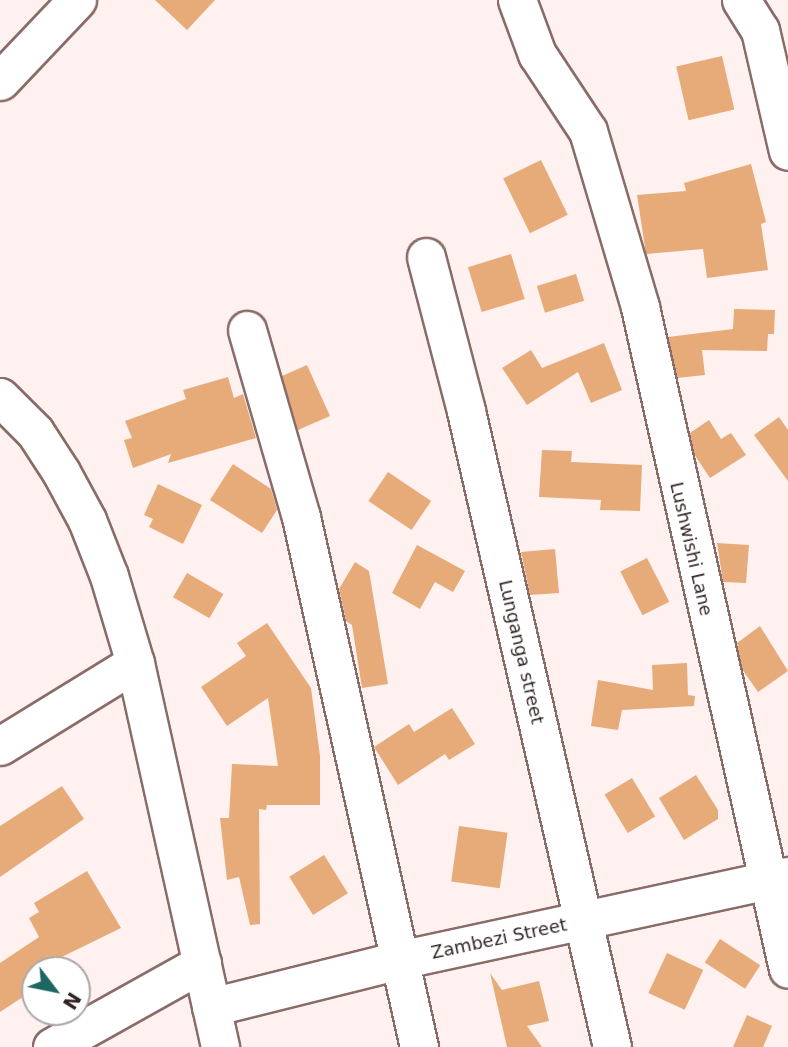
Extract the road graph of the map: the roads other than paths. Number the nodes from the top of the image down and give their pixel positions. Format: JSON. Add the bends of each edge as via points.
{"nodes":[{"id":1,"x":77,"y":0,"type":"edge"},
{"id":2,"x":517,"y":0,"type":"edge"},
{"id":3,"x":741,"y":0,"type":"edge"},
{"id":4,"x":0,"y":81,"type":"edge"},
{"id":5,"x":788,"y":151,"type":"edge"},
{"id":6,"x":425,"y":257,"type":"dead end"},
{"id":7,"x":247,"y":331,"type":"dead end"},
{"id":8,"x":0,"y":397,"type":"edge"},
{"id":9,"x":135,"y":663,"type":"junction"},
{"id":10,"x":0,"y":747,"type":"edge"},
{"id":11,"x":778,"y":878,"type":"edge"},
{"id":12,"x":584,"y":921,"type":"junction"},
{"id":13,"x":399,"y":960,"type":"junction"},
{"id":14,"x":202,"y":963,"type":"junction"},
{"id":15,"x":788,"y":968,"type":"edge"},
{"id":16,"x":211,"y":1007,"type":"junction"},
{"id":17,"x":52,"y":1047,"type":"edge"},
{"id":18,"x":220,"y":1047,"type":"edge"},
{"id":19,"x":419,"y":1047,"type":"edge"},
{"id":20,"x":612,"y":1047,"type":"edge"}],
"edges":[{"from":1,"to":4,"type":"street"},
{"from":2,"to":11,"type":"street","name":"Lushwishi Lane","via":[[537,54],[588,131],[640,307]]},
{"from":3,"to":5,"type":"street","via":[[760,30]]},
{"from":6,"to":12,"type":"street","name":"Lunganga street","via":[[466,411]]},
{"from":7,"to":13,"type":"street","via":[[301,517]]},
{"from":8,"to":9,"type":"street","via":[[35,432],[88,520]]},
{"from":9,"to":10,"type":"street"},
{"from":9,"to":14,"type":"street"},
{"from":11,"to":12,"type":"street","name":"Zambezi Street"},
{"from":11,"to":15,"type":"street","name":"Lushwishi Lane"},
{"from":12,"to":13,"type":"street","name":"Zambezi Street"},
{"from":12,"to":20,"type":"street","name":"Lunganga street"},
{"from":13,"to":16,"type":"street","name":"Zambezi Street"},
{"from":13,"to":19,"type":"street"},
{"from":14,"to":16,"type":"street"},
{"from":14,"to":17,"type":"street"},
{"from":16,"to":18,"type":"street"}]}
